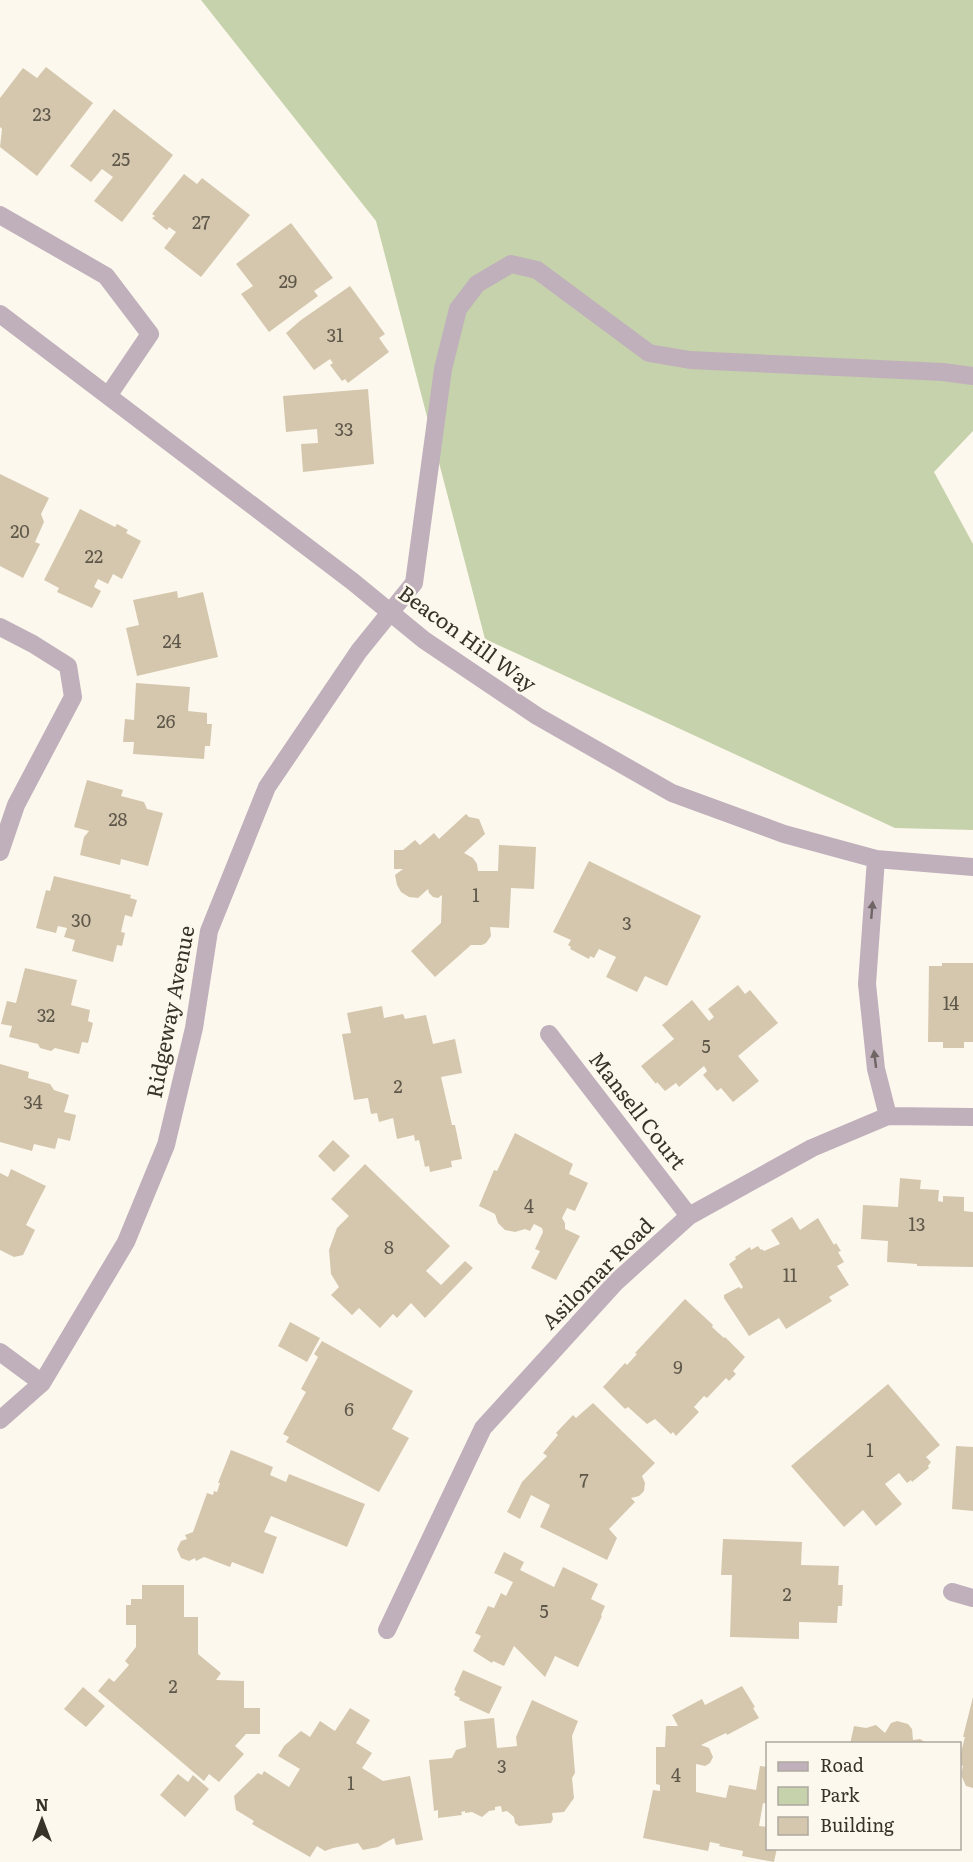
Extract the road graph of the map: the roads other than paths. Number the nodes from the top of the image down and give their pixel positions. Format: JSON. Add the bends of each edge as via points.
{"nodes":[{"id":1,"x":0,"y":214,"type":"edge"},
{"id":2,"x":0,"y":314,"type":"edge"},
{"id":3,"x":973,"y":376,"type":"edge"},
{"id":4,"x":108,"y":396,"type":"junction"},
{"id":5,"x":391,"y":612,"type":"junction"},
{"id":6,"x":0,"y":627,"type":"edge"},
{"id":7,"x":0,"y":852,"type":"edge"},
{"id":8,"x":876,"y":859,"type":"junction"},
{"id":9,"x":973,"y":867,"type":"edge"},
{"id":10,"x":549,"y":1034,"type":"dead end"},
{"id":11,"x":888,"y":1116,"type":"junction"},
{"id":12,"x":973,"y":1117,"type":"edge"},
{"id":13,"x":689,"y":1216,"type":"junction"},
{"id":14,"x":0,"y":1352,"type":"edge"},
{"id":15,"x":42,"y":1383,"type":"junction"},
{"id":16,"x":0,"y":1420,"type":"edge"},
{"id":17,"x":952,"y":1592,"type":"dead end"},
{"id":18,"x":973,"y":1598,"type":"edge"},
{"id":19,"x":387,"y":1630,"type":"dead end"}],
"edges":[{"from":1,"to":4,"type":"street","via":[[106,276],[150,334]]},
{"from":2,"to":4,"type":"street","name":"Beacon Hill Way"},
{"from":3,"to":5,"type":"street","name":"Ridgeway Avenue","via":[[690,360],[649,352],[537,270],[511,264],[477,284],[458,309],[443,369],[414,583]]},
{"from":4,"to":5,"type":"street","name":"Beacon Hill Way"},
{"from":5,"to":8,"type":"street","name":"Beacon Hill Way","via":[[424,640],[537,716],[672,793],[784,834]]},
{"from":5,"to":15,"type":"street","name":"Ridgeway Avenue","via":[[359,651],[267,787],[209,932],[194,1028],[166,1145],[126,1242]]},
{"from":6,"to":7,"type":"street","via":[[68,666],[73,697],[16,805]]},
{"from":8,"to":9,"type":"street","name":"Beacon Hill Way"},
{"from":11,"to":8,"type":"street","one_way":true,"via":[[876,1069],[867,984]]},
{"from":10,"to":13,"type":"street","name":"Mansell Court"},
{"from":11,"to":12,"type":"street","name":"Asilomar Road"},
{"from":11,"to":13,"type":"street","name":"Asilomar Road","via":[[812,1148]]},
{"from":13,"to":19,"type":"street","name":"Asilomar Road","via":[[616,1282],[483,1428]]},
{"from":14,"to":15,"type":"street"},
{"from":15,"to":16,"type":"street","name":"Ridgeway Avenue"},
{"from":17,"to":18,"type":"street"}]}
